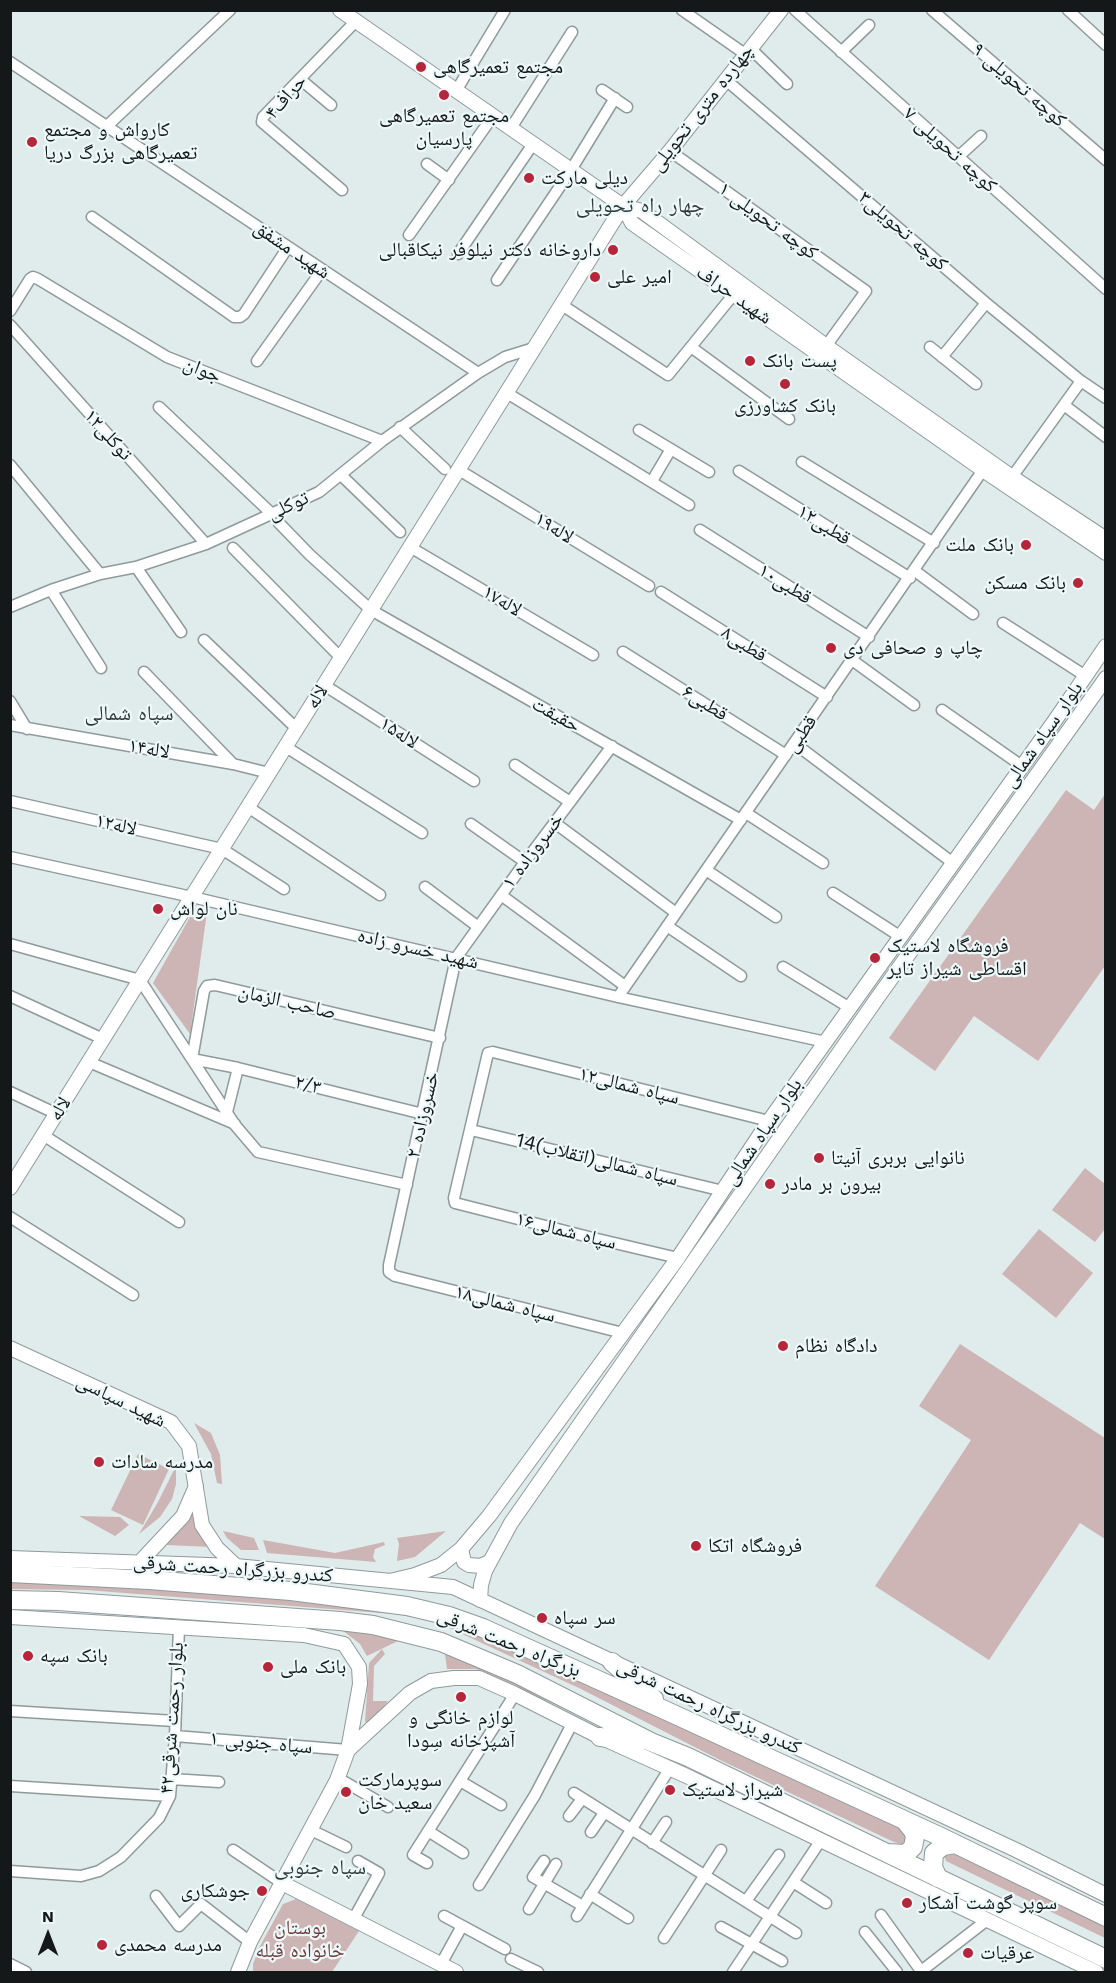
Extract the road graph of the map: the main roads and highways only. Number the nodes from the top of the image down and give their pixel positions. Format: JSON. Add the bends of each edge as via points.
{"nodes":[{"id":1,"x":340,"y":10,"type":"edge"},
{"id":2,"x":778,"y":11,"type":"edge"},
{"id":3,"x":623,"y":206,"type":"junction"},
{"id":4,"x":685,"y":251,"type":"junction"},
{"id":5,"x":1089,"y":535,"type":"junction"},
{"id":6,"x":1106,"y":539,"type":"edge"},
{"id":7,"x":1106,"y":553,"type":"edge"},
{"id":8,"x":1106,"y":646,"type":"edge"},
{"id":9,"x":1106,"y":678,"type":"edge"},
{"id":10,"x":981,"y":824,"type":"junction"},
{"id":11,"x":995,"y":832,"type":"junction"},
{"id":12,"x":743,"y":1161,"type":"junction"},
{"id":13,"x":757,"y":1170,"type":"junction"},
{"id":14,"x":11,"y":1187,"type":"edge"},
{"id":15,"x":10,"y":1348,"type":"edge"},
{"id":16,"x":196,"y":1484,"type":"junction"},
{"id":17,"x":461,"y":1549,"type":"junction"},
{"id":18,"x":10,"y":1558,"type":"edge"},
{"id":19,"x":140,"y":1562,"type":"junction"},
{"id":20,"x":489,"y":1562,"type":"junction"},
{"id":21,"x":236,"y":1566,"type":"junction"},
{"id":22,"x":10,"y":1573,"type":"edge"},
{"id":23,"x":390,"y":1581,"type":"junction"},
{"id":24,"x":10,"y":1600,"type":"edge"},
{"id":25,"x":480,"y":1600,"type":"junction"},
{"id":26,"x":10,"y":1617,"type":"edge"},
{"id":27,"x":612,"y":1662,"type":"junction"},
{"id":28,"x":669,"y":1712,"type":"junction"},
{"id":29,"x":600,"y":1737,"type":"junction"},
{"id":30,"x":651,"y":1742,"type":"junction"},
{"id":31,"x":348,"y":1750,"type":"junction"},
{"id":32,"x":905,"y":1821,"type":"junction"},
{"id":33,"x":955,"y":1844,"type":"junction"},
{"id":34,"x":886,"y":1852,"type":"junction"},
{"id":35,"x":938,"y":1878,"type":"junction"},
{"id":36,"x":282,"y":1883,"type":"junction"},
{"id":37,"x":1106,"y":1895,"type":"edge"},
{"id":38,"x":1106,"y":1917,"type":"edge"},
{"id":39,"x":1106,"y":1959,"type":"edge"},
{"id":40,"x":238,"y":1972,"type":"edge"},
{"id":41,"x":456,"y":1972,"type":"edge"},
{"id":42,"x":1096,"y":1972,"type":"edge"}],
"edges":[{"from":1,"to":3,"type":"main road"},
{"from":2,"to":3,"type":"main road","name":"چهارده متری تحویلی"},
{"from":3,"to":4,"type":"main road","via":[[642,211]]},
{"from":3,"to":14,"type":"main road","name":"لاله","via":[[507,393],[452,469],[410,547]]},
{"from":4,"to":5,"type":"main road","via":[[826,346]]},
{"from":4,"to":5,"type":"main road","name":"شهید حراف","via":[[734,294],[983,470]]},
{"from":5,"to":6,"type":"main road"},
{"from":5,"to":7,"type":"main road","name":"شهید حراف"},
{"from":8,"to":10,"type":"main road","name":"بلوار سپاه شمالی"},
{"from":9,"to":11,"type":"main road","name":"بلوار سپاه شمالی"},
{"from":10,"to":11,"type":"main road"},
{"from":10,"to":12,"type":"main road","name":"بلوار سپاه شمالی"},
{"from":11,"to":13,"type":"main road","name":"بلوار سپاه شمالی"},
{"from":12,"to":13,"type":"main road"},
{"from":12,"to":17,"type":"main road","name":"بلوار سپاه شمالی","via":[[678,1258]]},
{"from":13,"to":20,"type":"main road","name":"بلوار سپاه شمالی","via":[[511,1523]]},
{"from":15,"to":16,"type":"main road","name":"شهید سپاسی","via":[[171,1422],[189,1446]]},
{"from":16,"to":19,"type":"main road","via":[[183,1516]]},
{"from":16,"to":21,"type":"main road","name":"شهید سپاسی","via":[[202,1525]]},
{"from":17,"to":20,"type":"main road","via":[[464,1562],[469,1565]]},
{"from":17,"to":23,"type":"main road","name":"بلوار سپاه شمالی","via":[[441,1565]]},
{"from":18,"to":19,"type":"main road","name":"کندرو بزرگراه رحمت شرقی"},
{"from":19,"to":21,"type":"main road","name":"کندرو بزرگراه رحمت شرقی"},
{"from":20,"to":25,"type":"main road","name":"بلوار سپاه شمالی"},
{"from":21,"to":23,"type":"main road","name":"کندرو بزرگراه رحمت شرقی"},
{"from":22,"to":28,"type":"highway","name":"بزرگراه رحمت شرقی","via":[[291,1591],[407,1606],[483,1628]]},
{"from":23,"to":25,"type":"main road","name":"کندرو بزرگراه رحمت شرقی","via":[[453,1587]]},
{"from":24,"to":30,"type":"highway","name":"بزرگراه رحمت شرقی","via":[[373,1625],[473,1654]]},
{"from":25,"to":27,"type":"main road","name":"کندرو بزرگراه رحمت شرقی"},
{"from":26,"to":31,"type":"main road","via":[[304,1635],[344,1644],[359,1666],[360,1684]]},
{"from":27,"to":28,"type":"highway"},
{"from":27,"to":37,"type":"main road","name":"کندرو بزرگراه رحمت شرقی"},
{"from":28,"to":32,"type":"highway","name":"بزرگراه رحمت شرقی"},
{"from":29,"to":30,"type":"highway"},
{"from":29,"to":31,"type":"main road","via":[[478,1678],[434,1680],[410,1693]]},
{"from":29,"to":42,"type":"main road"},
{"from":30,"to":34,"type":"highway","name":"بزرگراه رحمت شرقی"},
{"from":31,"to":36,"type":"main road","via":[[338,1778]]},
{"from":32,"to":33,"type":"highway","name":"بزرگراه رحمت شرقی"},
{"from":32,"to":34,"type":"highway","via":[[915,1837],[913,1847],[902,1854]]},
{"from":33,"to":35,"type":"highway","via":[[934,1852],[933,1867]]},
{"from":33,"to":38,"type":"highway"},
{"from":34,"to":35,"type":"highway","name":"بزرگراه رحمت شرقی"},
{"from":35,"to":39,"type":"highway"},
{"from":36,"to":40,"type":"main road"},
{"from":36,"to":41,"type":"main road"}]}
